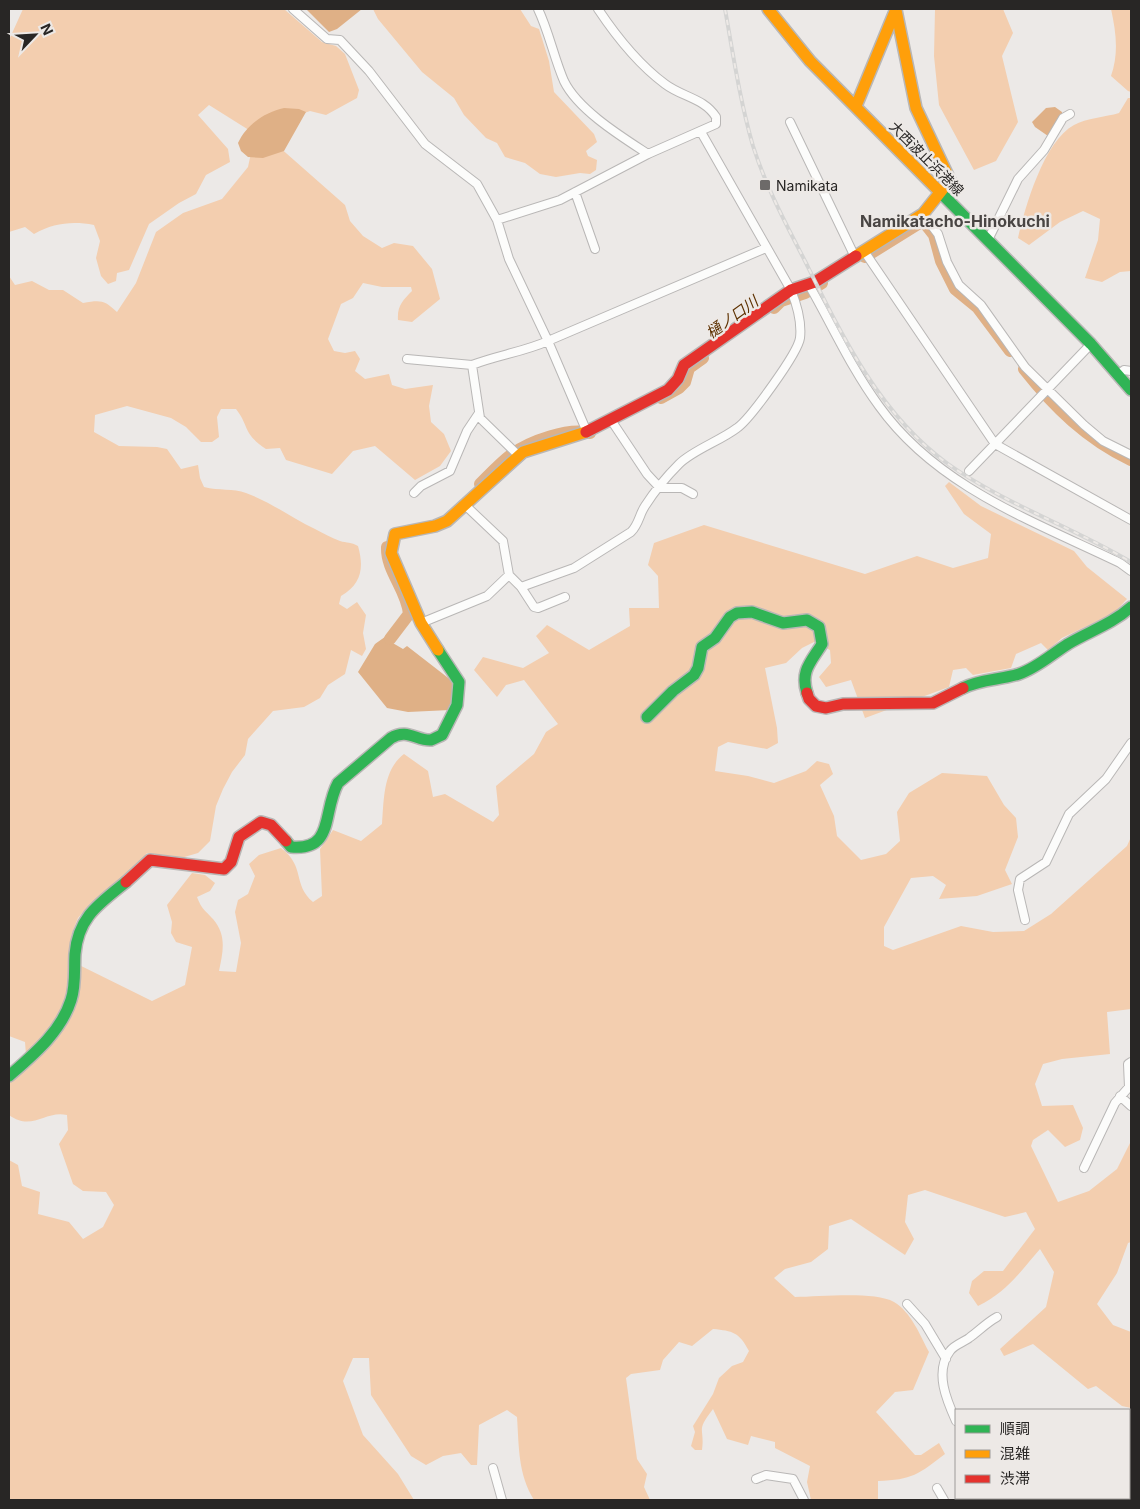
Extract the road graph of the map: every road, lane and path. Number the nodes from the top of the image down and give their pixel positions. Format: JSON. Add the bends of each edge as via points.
{"nodes":[{"id":1,"x":293,"y":9,"type":"edge"},
{"id":2,"x":538,"y":9,"type":"edge"},
{"id":3,"x":598,"y":9,"type":"edge"},
{"id":4,"x":768,"y":9,"type":"edge"},
{"id":5,"x":896,"y":9,"type":"edge"},
{"id":6,"x":856,"y":106,"type":"junction"},
{"id":7,"x":1070,"y":114,"type":"dead end"},
{"id":8,"x":790,"y":122,"type":"dead end"},
{"id":9,"x":701,"y":132,"type":"junction"},
{"id":10,"x":648,"y":154,"type":"junction"},
{"id":11,"x":575,"y":192,"type":"junction"},
{"id":12,"x":940,"y":192,"type":"junction"},
{"id":13,"x":923,"y":214,"type":"junction"},
{"id":14,"x":497,"y":220,"type":"junction"},
{"id":15,"x":988,"y":240,"type":"junction"},
{"id":16,"x":766,"y":248,"type":"junction"},
{"id":17,"x":596,"y":249,"type":"dead end"},
{"id":18,"x":859,"y":254,"type":"junction"},
{"id":19,"x":809,"y":284,"type":"junction"},
{"id":20,"x":791,"y":290,"type":"junction"},
{"id":21,"x":548,"y":341,"type":"junction"},
{"id":22,"x":1091,"y":344,"type":"junction"},
{"id":23,"x":407,"y":359,"type":"dead end"},
{"id":24,"x":472,"y":365,"type":"junction"},
{"id":25,"x":1131,"y":371,"type":"edge"},
{"id":26,"x":1119,"y":374,"type":"junction"},
{"id":27,"x":1131,"y":390,"type":"edge"},
{"id":28,"x":1047,"y":391,"type":"junction"},
{"id":29,"x":480,"y":413,"type":"junction"},
{"id":30,"x":611,"y":420,"type":"junction"},
{"id":31,"x":587,"y":432,"type":"junction"},
{"id":32,"x":996,"y":444,"type":"junction"},
{"id":33,"x":1131,"y":455,"type":"edge"},
{"id":34,"x":519,"y":456,"type":"junction"},
{"id":35,"x":969,"y":471,"type":"dead end"},
{"id":36,"x":660,"y":488,"type":"junction"},
{"id":37,"x":414,"y":493,"type":"dead end"},
{"id":38,"x":693,"y":494,"type":"dead end"},
{"id":39,"x":464,"y":505,"type":"junction"},
{"id":40,"x":1131,"y":520,"type":"edge"},
{"id":41,"x":1131,"y":571,"type":"edge"},
{"id":42,"x":509,"y":575,"type":"junction"},
{"id":43,"x":521,"y":587,"type":"junction"},
{"id":44,"x":565,"y":597,"type":"dead end"},
{"id":45,"x":1131,"y":607,"type":"edge"},
{"id":46,"x":421,"y":623,"type":"junction"},
{"id":47,"x":647,"y":718,"type":"dead end"},
{"id":48,"x":1131,"y":743,"type":"edge"},
{"id":49,"x":1025,"y":920,"type":"dead end"},
{"id":50,"x":1131,"y":1062,"type":"edge"},
{"id":51,"x":9,"y":1076,"type":"edge"},
{"id":52,"x":1120,"y":1096,"type":"junction"},
{"id":53,"x":1131,"y":1106,"type":"edge"},
{"id":54,"x":1084,"y":1168,"type":"dead end"},
{"id":55,"x":907,"y":1304,"type":"dead end"},
{"id":56,"x":997,"y":1317,"type":"dead end"},
{"id":57,"x":946,"y":1359,"type":"junction"},
{"id":58,"x":955,"y":1419,"type":"edge"},
{"id":59,"x":493,"y":1468,"type":"dead end"},
{"id":60,"x":756,"y":1479,"type":"dead end"},
{"id":61,"x":937,"y":1488,"type":"dead end"},
{"id":62,"x":502,"y":1500,"type":"edge"},
{"id":63,"x":804,"y":1500,"type":"edge"},
{"id":64,"x":944,"y":1500,"type":"edge"}],
"edges":[{"from":1,"to":14,"type":"street","via":[[327,38],[340,40],[369,71],[426,144],[476,184]]},
{"from":2,"to":10,"type":"street","via":[[571,93],[621,137]]},
{"from":3,"to":9,"type":"street","via":[[617,37],[665,84],[702,101],[711,109],[716,124]]},
{"from":4,"to":6,"type":"street","name":"大西波止浜港線","via":[[810,61]]},
{"from":5,"to":6,"type":"street"},
{"from":5,"to":12,"type":"street","via":[[918,115],[930,142],[950,173],[950,180]]},
{"from":6,"to":12,"type":"street","name":"大西波止浜港線"},
{"from":7,"to":15,"type":"street","via":[[1063,118],[1044,150],[1018,179]]},
{"from":8,"to":18,"type":"street"},
{"from":9,"to":10,"type":"street"},
{"from":9,"to":16,"type":"street"},
{"from":10,"to":11,"type":"street"},
{"from":11,"to":14,"type":"street"},
{"from":11,"to":17,"type":"street"},
{"from":12,"to":13,"type":"street"},
{"from":12,"to":15,"type":"street","name":"大西波止浜港線"},
{"from":13,"to":18,"type":"street"},
{"from":13,"to":28,"type":"street","via":[[938,234],[958,285],[981,305]]},
{"from":14,"to":21,"type":"street","via":[[509,259]]},
{"from":15,"to":22,"type":"street","name":"大西波止浜港線"},
{"from":16,"to":20,"type":"street"},
{"from":16,"to":21,"type":"street"},
{"from":18,"to":19,"type":"street"},
{"from":18,"to":32,"type":"street"},
{"from":19,"to":20,"type":"street"},
{"from":19,"to":41,"type":"street","via":[[862,382],[896,428],[938,468],[980,496]]},
{"from":20,"to":30,"type":"street","via":[[684,365],[668,390]]},
{"from":20,"to":36,"type":"street","via":[[800,324],[800,340],[793,353],[749,417],[738,428],[680,463]]},
{"from":21,"to":24,"type":"street","via":[[526,351],[495,356]]},
{"from":21,"to":31,"type":"street"},
{"from":22,"to":26,"type":"street","name":"大西波止浜港線"},
{"from":22,"to":28,"type":"street"},
{"from":23,"to":24,"type":"street"},
{"from":24,"to":29,"type":"street"},
{"from":25,"to":26,"type":"street","via":[[1124,370]]},
{"from":26,"to":27,"type":"street","name":"大西波止浜港線"},
{"from":28,"to":32,"type":"street"},
{"from":28,"to":33,"type":"street","via":[[1103,441]]},
{"from":29,"to":34,"type":"street","via":[[480,418]]},
{"from":29,"to":37,"type":"street","via":[[467,431],[450,471]]},
{"from":30,"to":31,"type":"street"},
{"from":30,"to":36,"type":"street"},
{"from":31,"to":34,"type":"street"},
{"from":32,"to":35,"type":"street"},
{"from":32,"to":40,"type":"street"},
{"from":34,"to":39,"type":"street"},
{"from":36,"to":38,"type":"street","via":[[682,488]]},
{"from":36,"to":43,"type":"street","via":[[631,532],[574,568]]},
{"from":39,"to":42,"type":"street","via":[[503,541]]},
{"from":39,"to":46,"type":"street","via":[[448,521],[395,534],[392,542],[391,552]]},
{"from":42,"to":43,"type":"street"},
{"from":42,"to":46,"type":"street","via":[[487,596]]},
{"from":43,"to":44,"type":"street","via":[[538,608]]},
{"from":45,"to":47,"type":"street","via":[[1117,620],[1069,644],[1036,666],[1019,674],[962,687],[933,703],[843,704],[826,708],[816,706],[809,699],[803,680],[822,644],[819,627],[807,620],[782,623],[752,612],[737,613],[702,647],[694,675]]},
{"from":46,"to":51,"type":"street","via":[[459,682],[457,705],[442,735],[430,740],[397,734],[341,780],[334,790],[324,832],[314,846],[291,847],[271,825],[261,822],[239,837],[228,867],[175,865],[150,860],[83,921],[72,1002],[46,1042]]},
{"from":48,"to":49,"type":"street","via":[[1106,779],[1069,814],[1046,862],[1020,879],[1018,890]]},
{"from":50,"to":52,"type":"street","via":[[1128,1064],[1129,1087]]},
{"from":52,"to":53,"type":"street"},
{"from":52,"to":54,"type":"street"},
{"from":55,"to":57,"type":"street","via":[[925,1324]]},
{"from":56,"to":57,"type":"street","via":[[950,1350]]},
{"from":57,"to":58,"type":"street","via":[[944,1394]]},
{"from":59,"to":62,"type":"street"},
{"from":60,"to":63,"type":"street","via":[[766,1475],[793,1479]]},
{"from":61,"to":64,"type":"street"}]}
